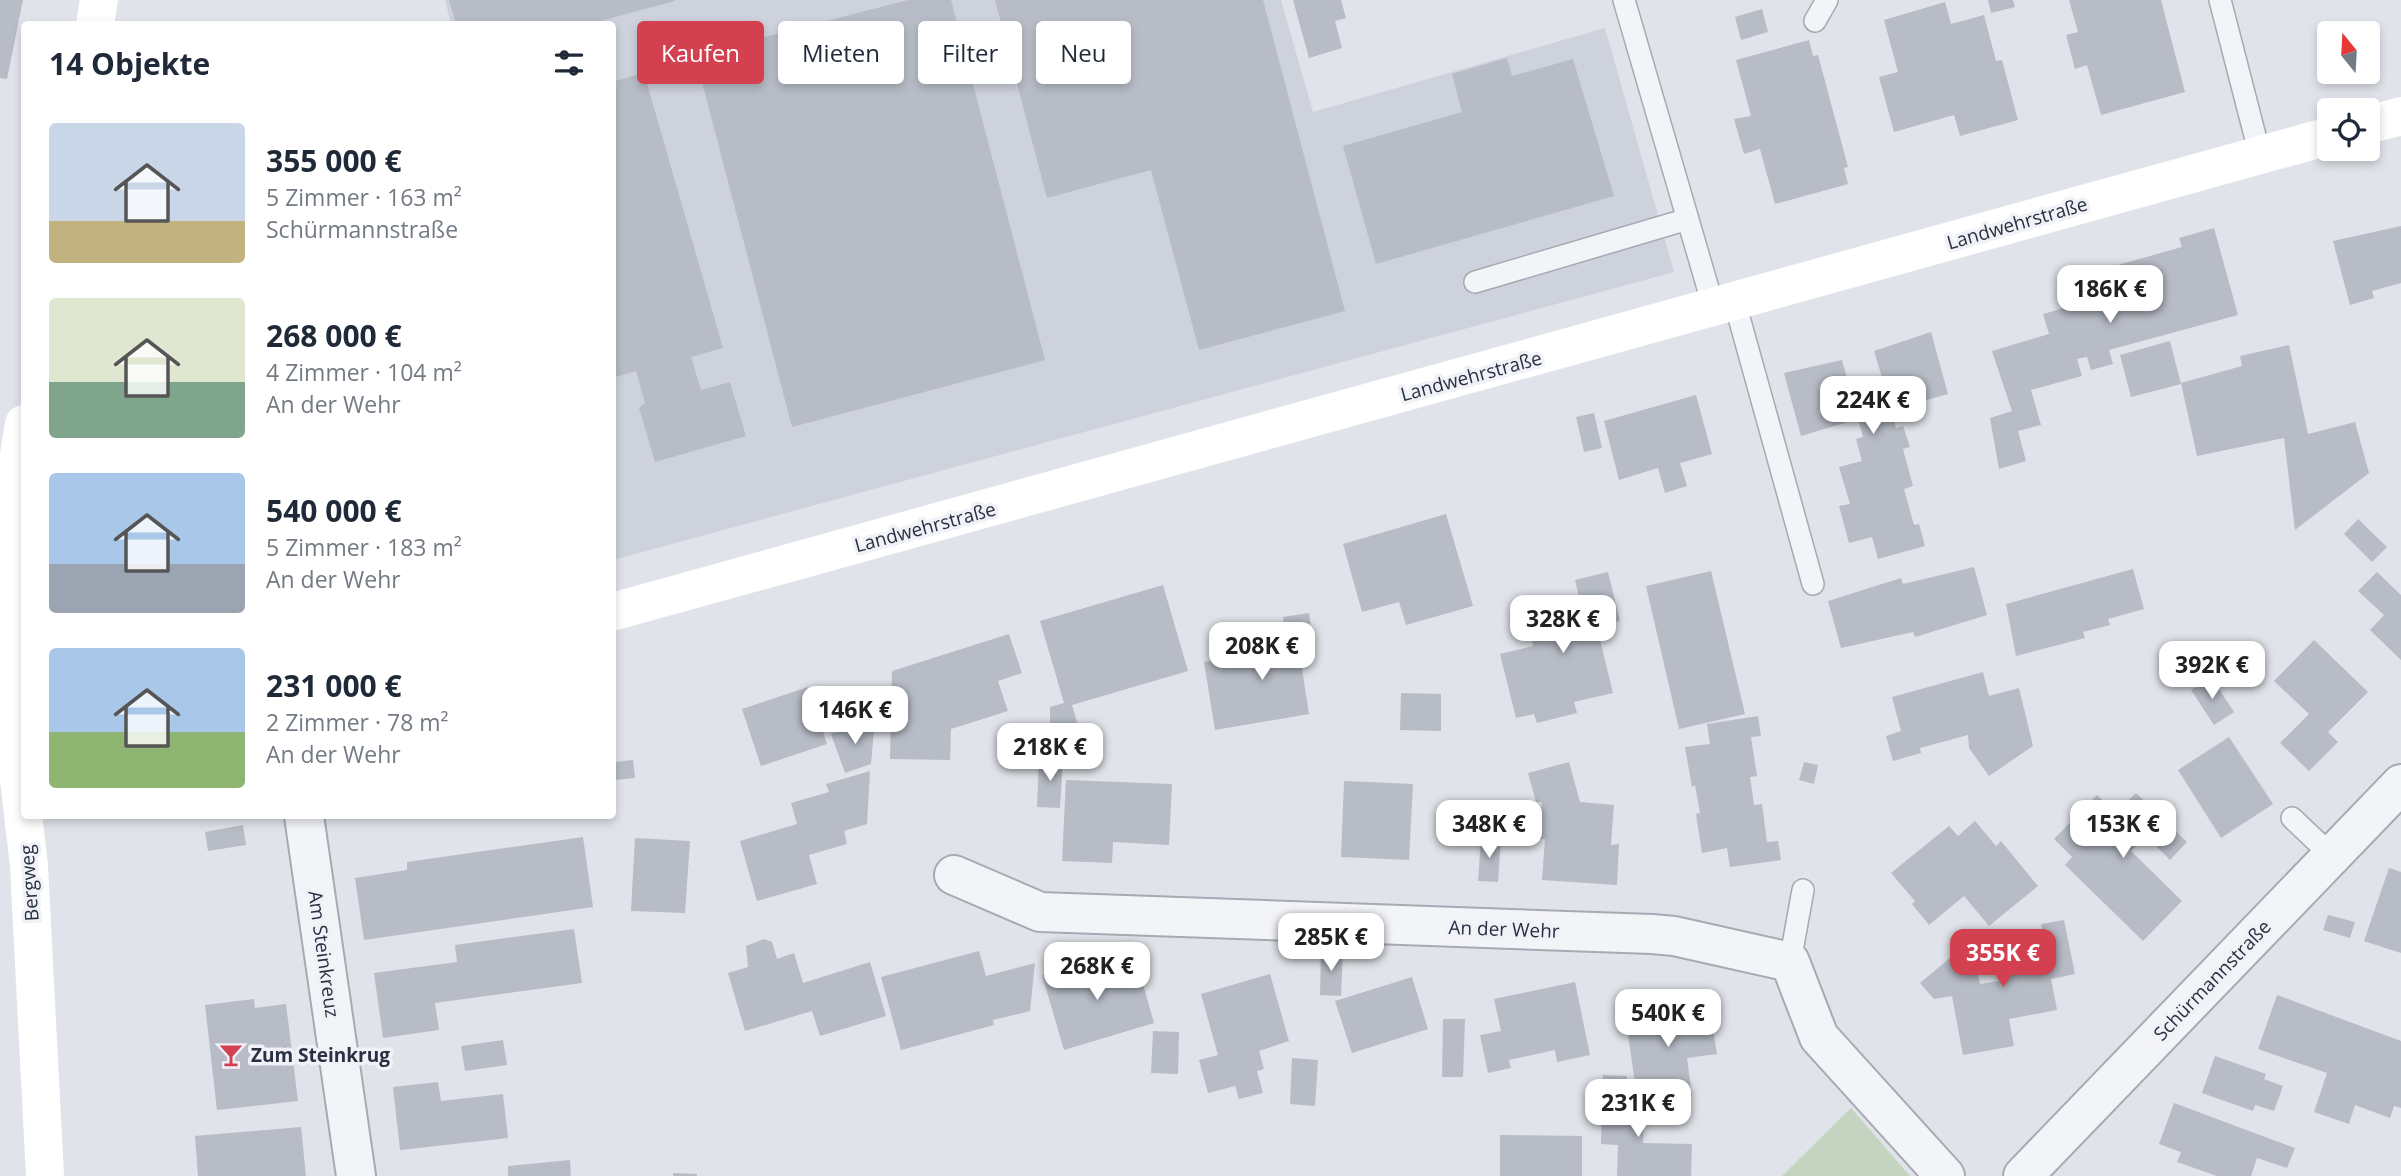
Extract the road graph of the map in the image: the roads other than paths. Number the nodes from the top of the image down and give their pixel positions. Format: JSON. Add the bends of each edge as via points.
{"nodes":[{"id":1,"x":99,"y":0,"type":"edge"},
{"id":2,"x":1624,"y":0,"type":"edge"},
{"id":3,"x":1827,"y":0,"type":"edge"},
{"id":4,"x":2220,"y":0,"type":"edge"},
{"id":5,"x":96,"y":21,"type":"edge"},
{"id":6,"x":1815,"y":21,"type":"dead end"},
{"id":7,"x":2401,"y":116,"type":"edge"},
{"id":8,"x":2380,"y":122,"type":"edge"},
{"id":9,"x":2317,"y":139,"type":"edge"},
{"id":10,"x":2260,"y":155,"type":"junction"},
{"id":11,"x":1688,"y":219,"type":"junction"},
{"id":12,"x":1475,"y":282,"type":"dead end"},
{"id":13,"x":1724,"y":306,"type":"junction"},
{"id":14,"x":21,"y":442,"type":"edge"},
{"id":15,"x":1813,"y":584,"type":"dead end"},
{"id":16,"x":616,"y":611,"type":"edge"},
{"id":17,"x":15,"y":775,"type":"edge"},
{"id":18,"x":2401,"y":784,"type":"edge"},
{"id":19,"x":21,"y":814,"type":"edge"},
{"id":20,"x":2292,"y":818,"type":"dead end"},
{"id":21,"x":22,"y":819,"type":"edge"},
{"id":22,"x":304,"y":819,"type":"edge"},
{"id":23,"x":2332,"y":856,"type":"junction"},
{"id":24,"x":954,"y":874,"type":"dead end"},
{"id":25,"x":1803,"y":890,"type":"dead end"},
{"id":26,"x":1790,"y":962,"type":"junction"},
{"id":27,"x":45,"y":1176,"type":"edge"},
{"id":28,"x":356,"y":1176,"type":"edge"},
{"id":29,"x":1945,"y":1176,"type":"edge"},
{"id":30,"x":2023,"y":1176,"type":"edge"}],
"edges":[{"from":1,"to":5,"type":"street"},
{"from":2,"to":11,"type":"lane"},
{"from":3,"to":6,"type":"lane"},
{"from":4,"to":10,"type":"lane"},
{"from":7,"to":8,"type":"street"},
{"from":9,"to":10,"type":"street","name":"Landwehrstraße"},
{"from":10,"to":13,"type":"street","name":"Landwehrstraße"},
{"from":11,"to":12,"type":"lane"},
{"from":11,"to":13,"type":"lane"},
{"from":13,"to":15,"type":"lane"},
{"from":13,"to":16,"type":"street","name":"Landwehrstraße"},
{"from":14,"to":17,"type":"street","name":"Bergweg","via":[[2,578]]},
{"from":17,"to":19,"type":"street","name":"Bergweg"},
{"from":18,"to":23,"type":"street","name":"Schürmannstraße"},
{"from":20,"to":23,"type":"lane"},
{"from":21,"to":27,"type":"street","name":"Bergweg","via":[[29,866]]},
{"from":22,"to":28,"type":"street","name":"Am Steinkreuz"},
{"from":23,"to":30,"type":"street","name":"Schürmannstraße"},
{"from":24,"to":26,"type":"street","name":"An der Wehr","via":[[1040,912],[1652,934]]},
{"from":25,"to":26,"type":"lane"},
{"from":26,"to":29,"type":"street","via":[[1819,1037]]}]}
